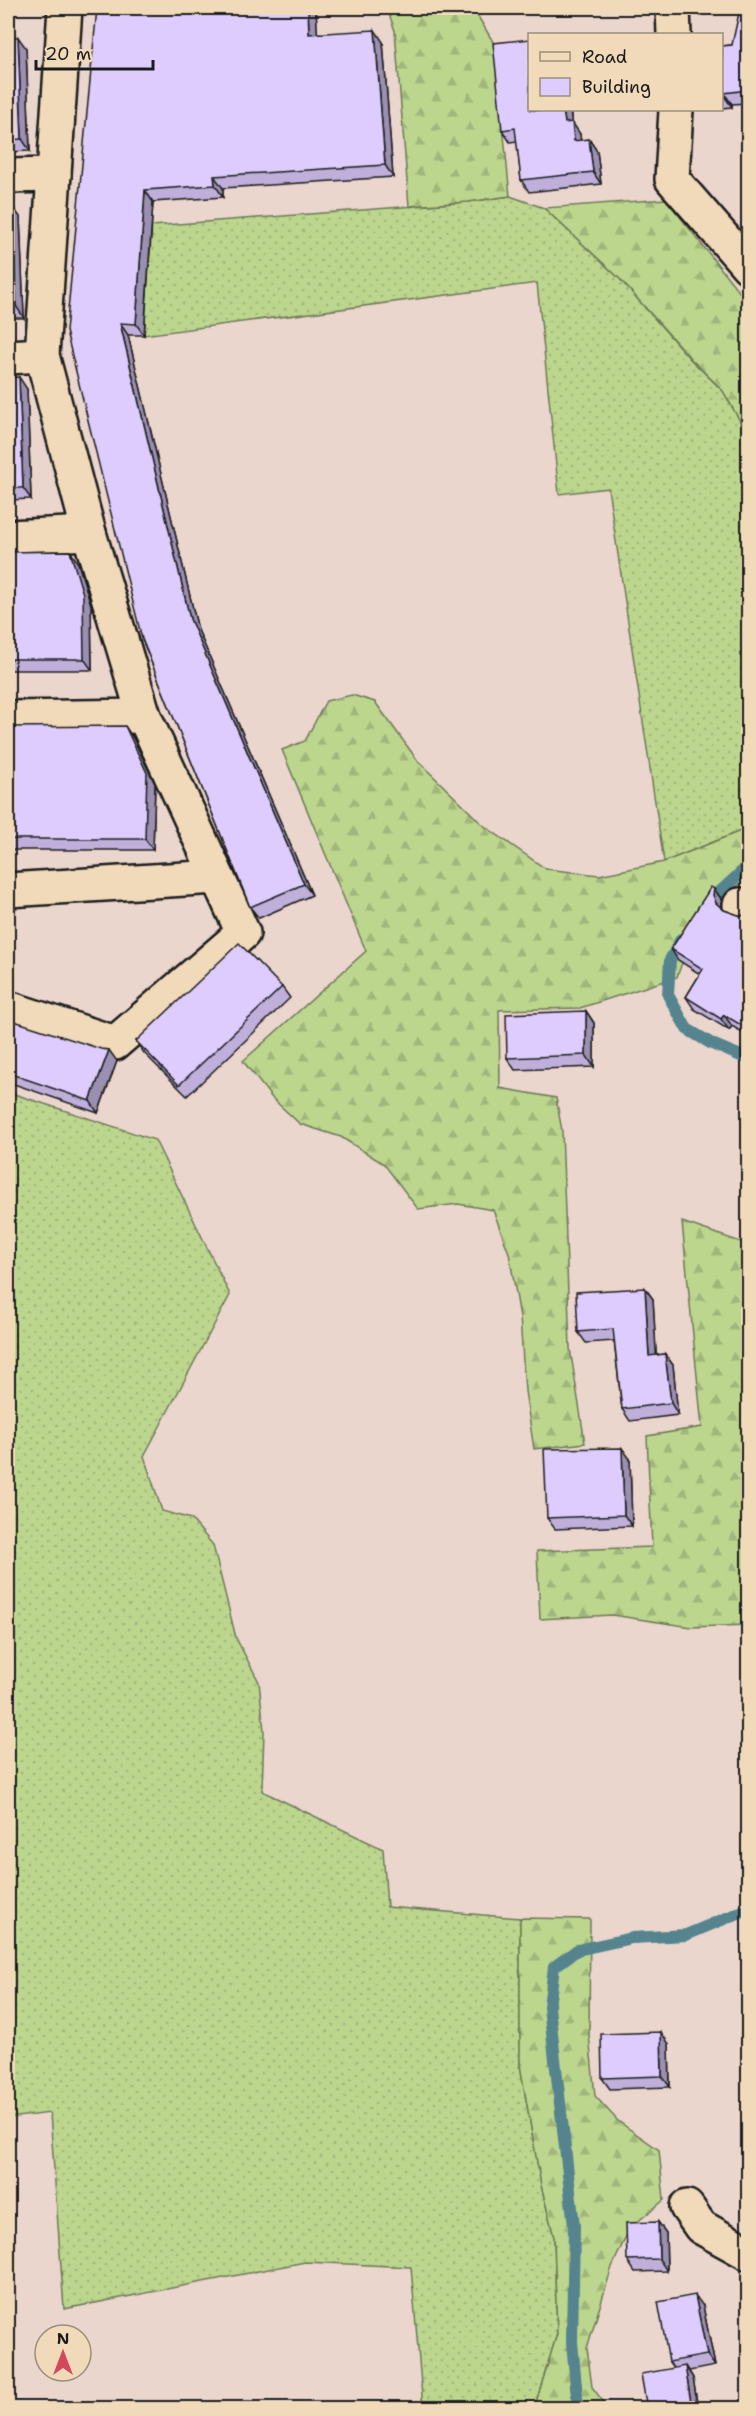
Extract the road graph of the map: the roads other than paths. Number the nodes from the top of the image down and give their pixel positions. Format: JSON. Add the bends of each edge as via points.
{"nodes":[{"id":1,"x":65,"y":8,"type":"edge"},
{"id":2,"x":673,"y":8,"type":"edge"},
{"id":3,"x":675,"y":33,"type":"edge"},
{"id":4,"x":676,"y":111,"type":"edge"},
{"id":5,"x":54,"y":175,"type":"junction"},
{"id":6,"x":8,"y":176,"type":"edge"},
{"id":7,"x":748,"y":266,"type":"edge"},
{"id":8,"x":42,"y":356,"type":"junction"},
{"id":9,"x":8,"y":357,"type":"edge"},
{"id":10,"x":89,"y":533,"type":"junction"},
{"id":11,"x":8,"y":537,"type":"edge"},
{"id":12,"x":144,"y":716,"type":"junction"},
{"id":13,"x":8,"y":718,"type":"edge"},
{"id":14,"x":218,"y":877,"type":"junction"},
{"id":15,"x":8,"y":890,"type":"edge"},
{"id":16,"x":8,"y":1008,"type":"edge"},
{"id":17,"x":687,"y":2208,"type":"dead end"},
{"id":18,"x":748,"y":2253,"type":"edge"}],
"edges":[{"from":1,"to":5,"type":"street"},
{"from":2,"to":3,"type":"street"},
{"from":4,"to":7,"type":"street","via":[[672,179]]},
{"from":5,"to":6,"type":"street"},
{"from":5,"to":8,"type":"street"},
{"from":8,"to":9,"type":"street"},
{"from":8,"to":10,"type":"street"},
{"from":10,"to":11,"type":"street"},
{"from":10,"to":12,"type":"street"},
{"from":12,"to":13,"type":"street"},
{"from":12,"to":14,"type":"street"},
{"from":14,"to":15,"type":"street"},
{"from":14,"to":16,"type":"street","via":[[243,933],[115,1043]]},
{"from":17,"to":18,"type":"street","via":[[701,2227]]}]}
